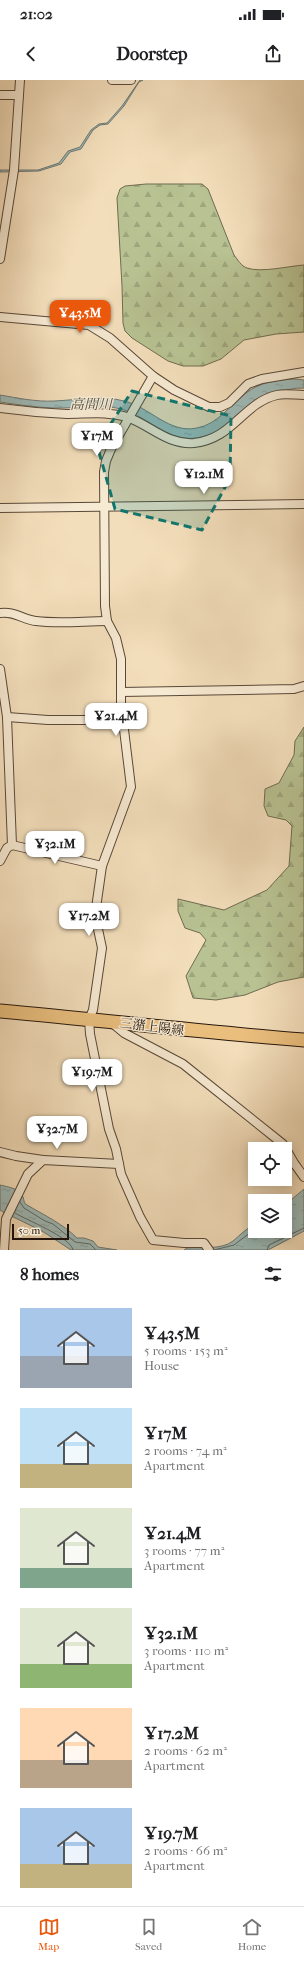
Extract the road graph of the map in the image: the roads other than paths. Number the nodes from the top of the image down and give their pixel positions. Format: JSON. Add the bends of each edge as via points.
{"nodes":[{"id":1,"x":20,"y":80,"type":"edge"},
{"id":2,"x":112,"y":80,"type":"edge"},
{"id":3,"x":131,"y":80,"type":"edge"},
{"id":4,"x":0,"y":95,"type":"edge"},
{"id":5,"x":19,"y":95,"type":"junction"},
{"id":6,"x":0,"y":259,"type":"edge"},
{"id":7,"x":0,"y":317,"type":"edge"},
{"id":8,"x":304,"y":372,"type":"edge"},
{"id":9,"x":153,"y":376,"type":"junction"},
{"id":10,"x":304,"y":395,"type":"edge"},
{"id":11,"x":0,"y":408,"type":"edge"},
{"id":12,"x":130,"y":416,"type":"junction"},
{"id":13,"x":304,"y":504,"type":"edge"},
{"id":14,"x":105,"y":507,"type":"junction"},
{"id":15,"x":0,"y":508,"type":"edge"},
{"id":16,"x":0,"y":613,"type":"edge"},
{"id":17,"x":108,"y":621,"type":"junction"},
{"id":18,"x":0,"y":669,"type":"edge"},
{"id":19,"x":304,"y":686,"type":"edge"},
{"id":20,"x":121,"y":692,"type":"junction"},
{"id":21,"x":7,"y":717,"type":"junction"},
{"id":22,"x":124,"y":720,"type":"junction"},
{"id":23,"x":12,"y":845,"type":"junction"},
{"id":24,"x":0,"y":861,"type":"edge"},
{"id":25,"x":102,"y":866,"type":"junction"},
{"id":26,"x":0,"y":1011,"type":"edge"},
{"id":27,"x":89,"y":1019,"type":"junction"},
{"id":28,"x":109,"y":1021,"type":"junction"},
{"id":29,"x":304,"y":1040,"type":"edge"},
{"id":30,"x":0,"y":1152,"type":"edge"},
{"id":31,"x":43,"y":1160,"type":"junction"},
{"id":32,"x":119,"y":1164,"type":"junction"},
{"id":33,"x":304,"y":1177,"type":"edge"},
{"id":34,"x":207,"y":1248,"type":"edge"},
{"id":35,"x":4,"y":1250,"type":"edge"}],
"edges":[{"from":1,"to":5,"type":"street"},
{"from":2,"to":3,"type":"street"},
{"from":4,"to":5,"type":"street"},
{"from":5,"to":6,"type":"street","via":[[14,172]]},
{"from":7,"to":9,"type":"street","via":[[90,325],[110,338]]},
{"from":8,"to":9,"type":"street","via":[[248,384],[229,403],[220,407],[209,407],[174,390]]},
{"from":9,"to":12,"type":"street"},
{"from":10,"to":12,"type":"street","via":[[276,395],[266,399],[220,435],[194,443],[176,442]]},
{"from":11,"to":12,"type":"street","via":[[31,413],[112,413]]},
{"from":12,"to":14,"type":"street","via":[[106,461]]},
{"from":13,"to":14,"type":"street"},
{"from":14,"to":15,"type":"street"},
{"from":14,"to":17,"type":"street","via":[[105,606]]},
{"from":16,"to":17,"type":"street","via":[[21,615],[34,621]]},
{"from":17,"to":20,"type":"street","via":[[116,638],[121,659]]},
{"from":18,"to":21,"type":"street"},
{"from":19,"to":20,"type":"street","via":[[294,689]]},
{"from":20,"to":22,"type":"street"},
{"from":21,"to":22,"type":"street"},
{"from":21,"to":23,"type":"street"},
{"from":22,"to":25,"type":"street","via":[[131,787]]},
{"from":23,"to":24,"type":"street","via":[[7,848]]},
{"from":23,"to":25,"type":"street"},
{"from":25,"to":27,"type":"street","via":[[95,915],[102,948],[93,1010]]},
{"from":26,"to":27,"type":"main road","name":"三潴上陽線"},
{"from":27,"to":28,"type":"main road","name":"三潴上陽線"},
{"from":27,"to":32,"type":"street","via":[[90,1034]]},
{"from":28,"to":29,"type":"main road","name":"三潴上陽線"},
{"from":28,"to":33,"type":"street","via":[[124,1033],[183,1064],[283,1144]]},
{"from":30,"to":31,"type":"street"},
{"from":31,"to":32,"type":"street"},
{"from":31,"to":35,"type":"street","via":[[28,1174],[6,1219]]},
{"from":32,"to":34,"type":"street","via":[[137,1210],[153,1240],[204,1243]]}]}
